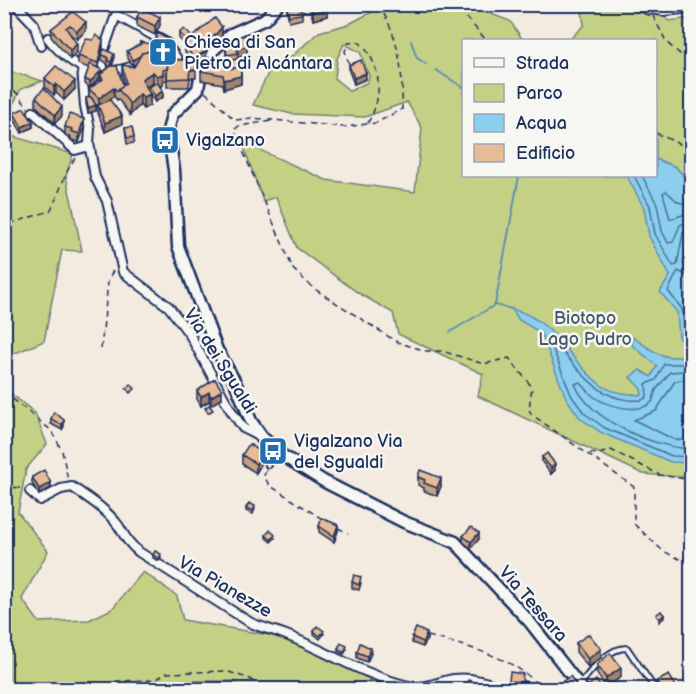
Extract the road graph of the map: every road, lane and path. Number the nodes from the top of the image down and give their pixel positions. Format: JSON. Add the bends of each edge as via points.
{"nodes":[{"id":1,"x":15,"y":4,"type":"edge"},
{"id":2,"x":278,"y":4,"type":"edge"},
{"id":3,"x":378,"y":4,"type":"edge"},
{"id":4,"x":451,"y":4,"type":"edge"},
{"id":5,"x":635,"y":4,"type":"edge"},
{"id":6,"x":649,"y":10,"type":"junction"},
{"id":7,"x":692,"y":10,"type":"edge"},
{"id":8,"x":48,"y":38,"type":"dead end"},
{"id":9,"x":485,"y":39,"type":"edge"},
{"id":10,"x":41,"y":46,"type":"dead end"},
{"id":11,"x":197,"y":64,"type":"junction"},
{"id":12,"x":349,"y":64,"type":"edge"},
{"id":13,"x":692,"y":64,"type":"edge"},
{"id":14,"x":82,"y":68,"type":"junction"},
{"id":15,"x":106,"y":72,"type":"junction"},
{"id":16,"x":199,"y":81,"type":"junction"},
{"id":17,"x":98,"y":83,"type":"edge"},
{"id":18,"x":4,"y":88,"type":"edge"},
{"id":19,"x":90,"y":90,"type":"edge"},
{"id":20,"x":86,"y":99,"type":"junction"},
{"id":21,"x":33,"y":112,"type":"joint"},
{"id":22,"x":271,"y":121,"type":"junction"},
{"id":23,"x":367,"y":124,"type":"junction"},
{"id":24,"x":657,"y":134,"type":"edge"},
{"id":25,"x":86,"y":148,"type":"junction"},
{"id":26,"x":692,"y":150,"type":"edge"},
{"id":27,"x":4,"y":232,"type":"edge"},
{"id":28,"x":4,"y":254,"type":"edge"},
{"id":29,"x":119,"y":260,"type":"junction"},
{"id":30,"x":4,"y":292,"type":"edge"},
{"id":31,"x":101,"y":349,"type":"dead end"},
{"id":32,"x":4,"y":392,"type":"edge"},
{"id":33,"x":259,"y":436,"type":"junction"},
{"id":34,"x":589,"y":453,"type":"junction"},
{"id":35,"x":268,"y":465,"type":"joint"},
{"id":36,"x":692,"y":480,"type":"edge"},
{"id":37,"x":68,"y":488,"type":"junction"},
{"id":38,"x":4,"y":490,"type":"edge"},
{"id":39,"x":30,"y":491,"type":"joint"},
{"id":40,"x":325,"y":521,"type":"edge"},
{"id":41,"x":333,"y":525,"type":"edge"},
{"id":42,"x":348,"y":532,"type":"dead end"},
{"id":43,"x":692,"y":566,"type":"edge"},
{"id":44,"x":428,"y":636,"type":"edge"},
{"id":45,"x":653,"y":686,"type":"dead end"},
{"id":46,"x":581,"y":687,"type":"edge"},
{"id":47,"x":541,"y":688,"type":"edge"},
{"id":48,"x":85,"y":690,"type":"edge"},
{"id":49,"x":263,"y":690,"type":"edge"},
{"id":50,"x":503,"y":690,"type":"edge"}],
"edges":[{"from":1,"to":10,"type":"street","via":[[33,24]]},
{"from":2,"to":11,"type":"street","via":[[265,19],[231,34]]},
{"from":3,"to":23,"type":"path","via":[[394,33],[402,63],[402,110]]},
{"from":4,"to":9,"type":"path"},
{"from":5,"to":6,"type":"street"},
{"from":6,"to":7,"type":"lane"},
{"from":6,"to":13,"type":"path","via":[[667,43]]},
{"from":8,"to":14,"type":"street","via":[[70,62]]},
{"from":11,"to":15,"type":"street","via":[[160,61]]},
{"from":11,"to":15,"type":"street","via":[[116,15],[101,58]]},
{"from":11,"to":16,"type":"street"},
{"from":12,"to":23,"type":"path","via":[[345,51],[348,43],[359,42],[369,51],[377,71],[376,110]]},
{"from":14,"to":15,"type":"street"},
{"from":14,"to":20,"type":"street","name":"Via dei Sgualdi"},
{"from":15,"to":17,"type":"street"},
{"from":16,"to":22,"type":"path","via":[[202,89],[235,120]]},
{"from":16,"to":33,"type":"street","via":[[198,89],[171,115],[168,131],[178,246],[217,350]]},
{"from":18,"to":21,"type":"path","via":[[17,93]]},
{"from":19,"to":20,"type":"street"},
{"from":20,"to":25,"type":"street","name":"Via dei Sgualdi","via":[[90,129]]},
{"from":21,"to":25,"type":"street","via":[[69,146],[75,150]]},
{"from":22,"to":23,"type":"path","via":[[344,127]]},
{"from":22,"to":34,"type":"path","via":[[234,129],[293,269],[314,288],[398,342],[484,364],[509,358],[532,387],[531,414]]},
{"from":24,"to":26,"type":"path"},
{"from":25,"to":27,"type":"path","via":[[69,165],[60,195],[50,211],[9,224]]},
{"from":25,"to":29,"type":"street","name":"Via dei Sgualdi","via":[[107,201]]},
{"from":28,"to":30,"type":"path","via":[[10,267]]},
{"from":29,"to":31,"type":"path","via":[[108,282]]},
{"from":29,"to":33,"type":"street","name":"Via dei Sgualdi","via":[[132,281],[169,307],[190,335],[243,428]]},
{"from":32,"to":37,"type":"path","via":[[52,431],[62,451]]},
{"from":33,"to":35,"type":"lane","name":"Via dei Sgualdi","via":[[269,457]]},
{"from":33,"to":46,"type":"street","name":"Via Tessara","via":[[326,482],[404,522],[454,542],[529,621]]},
{"from":34,"to":36,"type":"path","via":[[610,450],[660,475]]},
{"from":34,"to":43,"type":"path","via":[[600,466],[634,487],[634,524],[663,551]]},
{"from":35,"to":40,"type":"path","via":[[264,476],[269,485]]},
{"from":37,"to":39,"type":"street","via":[[40,501]]},
{"from":37,"to":50,"type":"street","name":"Via Pianezze","via":[[101,507],[126,542],[139,552],[250,623],[411,687],[455,679],[478,680]]},
{"from":38,"to":39,"type":"path","via":[[19,487]]},
{"from":41,"to":42,"type":"path"},
{"from":44,"to":47,"type":"path","via":[[480,651],[520,669]]},
{"from":45,"to":46,"type":"lane","via":[[627,648],[621,648],[602,660]]},
{"from":48,"to":49,"type":"path","via":[[117,681],[154,680],[167,673],[226,671],[250,679]]}]}
